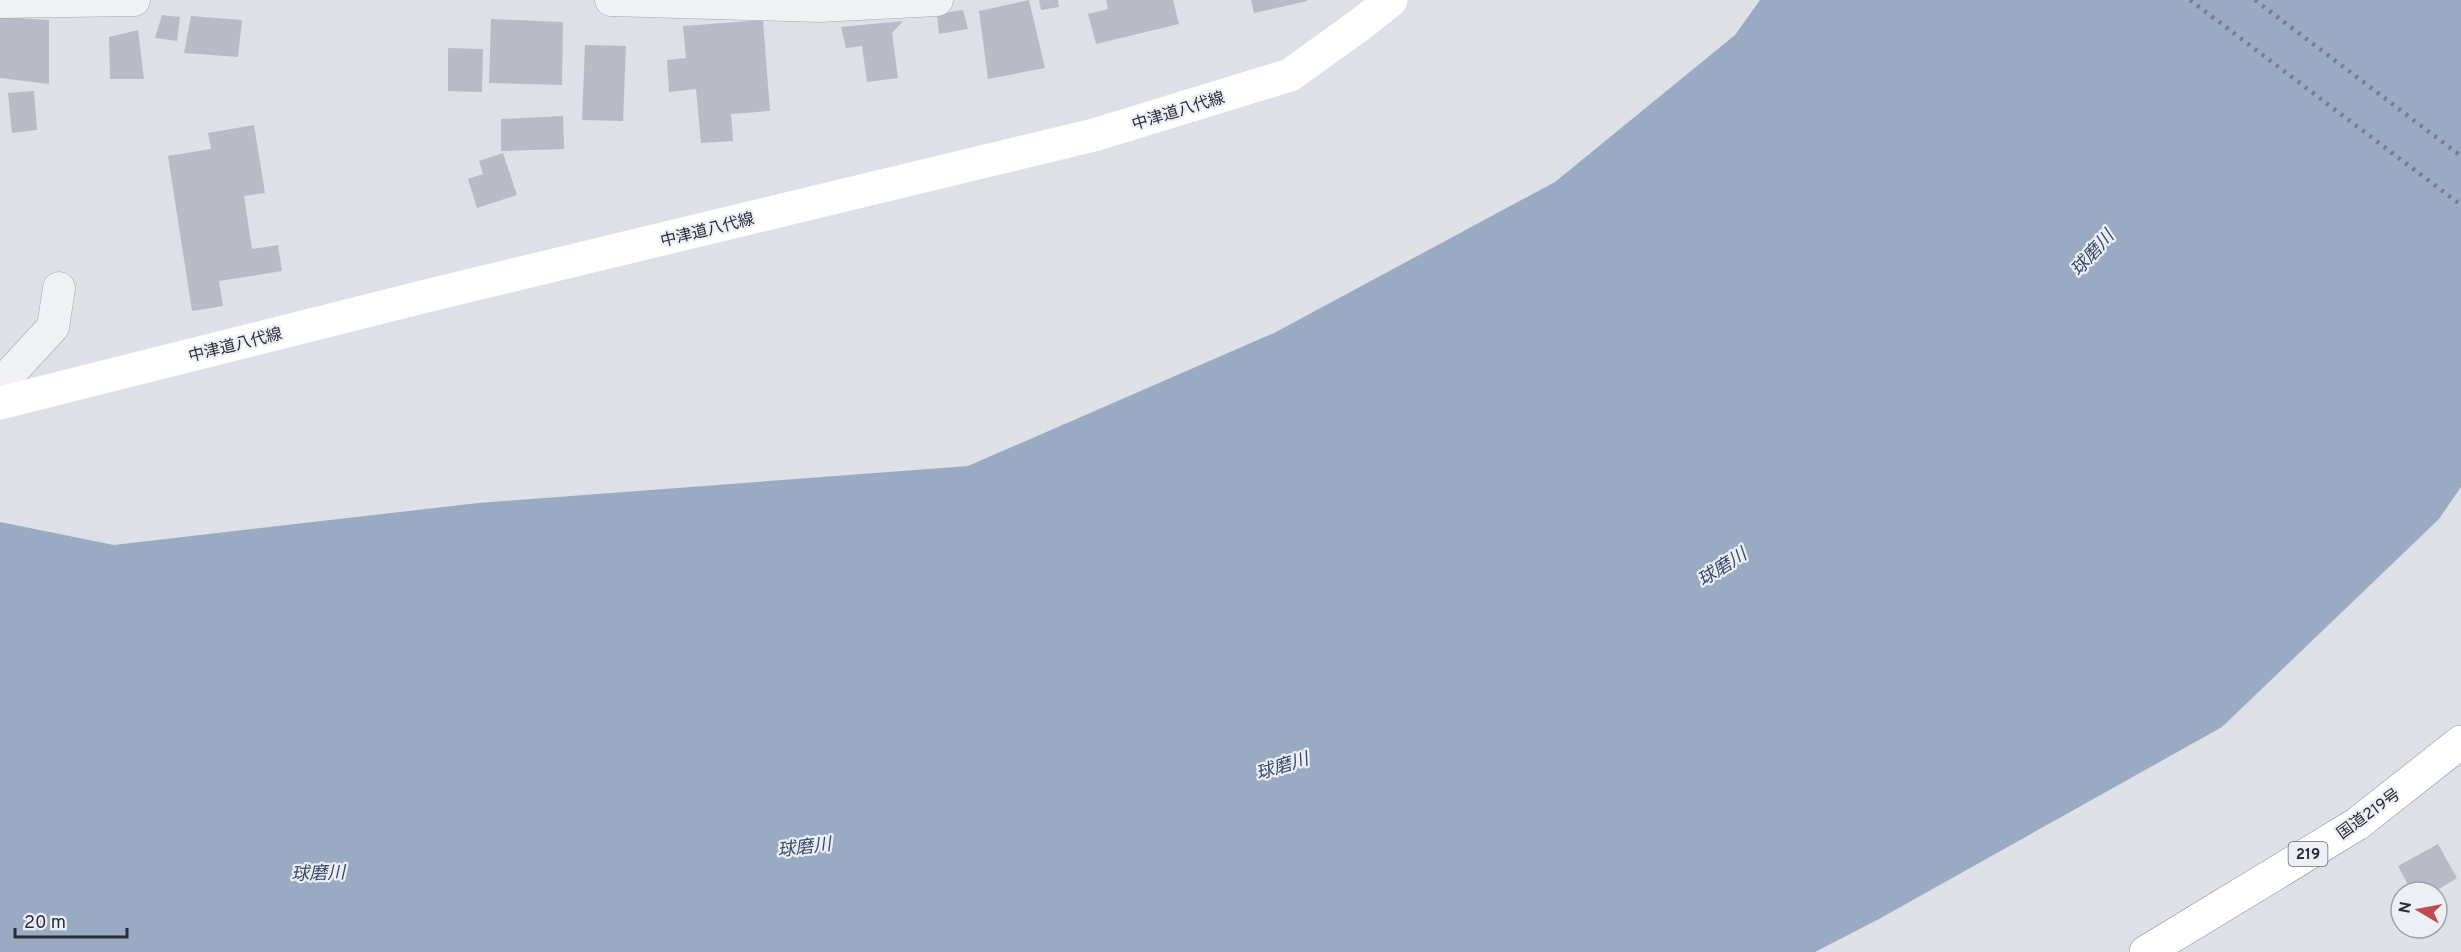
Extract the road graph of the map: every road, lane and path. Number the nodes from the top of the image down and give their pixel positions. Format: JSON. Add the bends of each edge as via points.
{"nodes":[{"id":1,"x":134,"y":0,"type":"edge"},
{"id":2,"x":611,"y":0,"type":"edge"},
{"id":3,"x":929,"y":0,"type":"edge"},
{"id":4,"x":1390,"y":0,"type":"edge"},
{"id":5,"x":0,"y":2,"type":"edge"},
{"id":6,"x":59,"y":288,"type":"dead end"},
{"id":7,"x":0,"y":392,"type":"edge"},
{"id":8,"x":0,"y":403,"type":"edge"},
{"id":9,"x":2461,"y":742,"type":"edge"},
{"id":10,"x":2146,"y":952,"type":"edge"}],
"edges":[{"from":1,"to":5,"type":"street"},
{"from":2,"to":3,"type":"street","via":[[819,6]]},
{"from":4,"to":8,"type":"main road","name":"中津道八代線","via":[[1290,75],[1094,135],[430,294]]},
{"from":6,"to":7,"type":"street","via":[[52,327],[6,378]]},
{"from":9,"to":10,"type":"main road","name":"国道219号","number":"219","via":[[2357,824]]}]}
